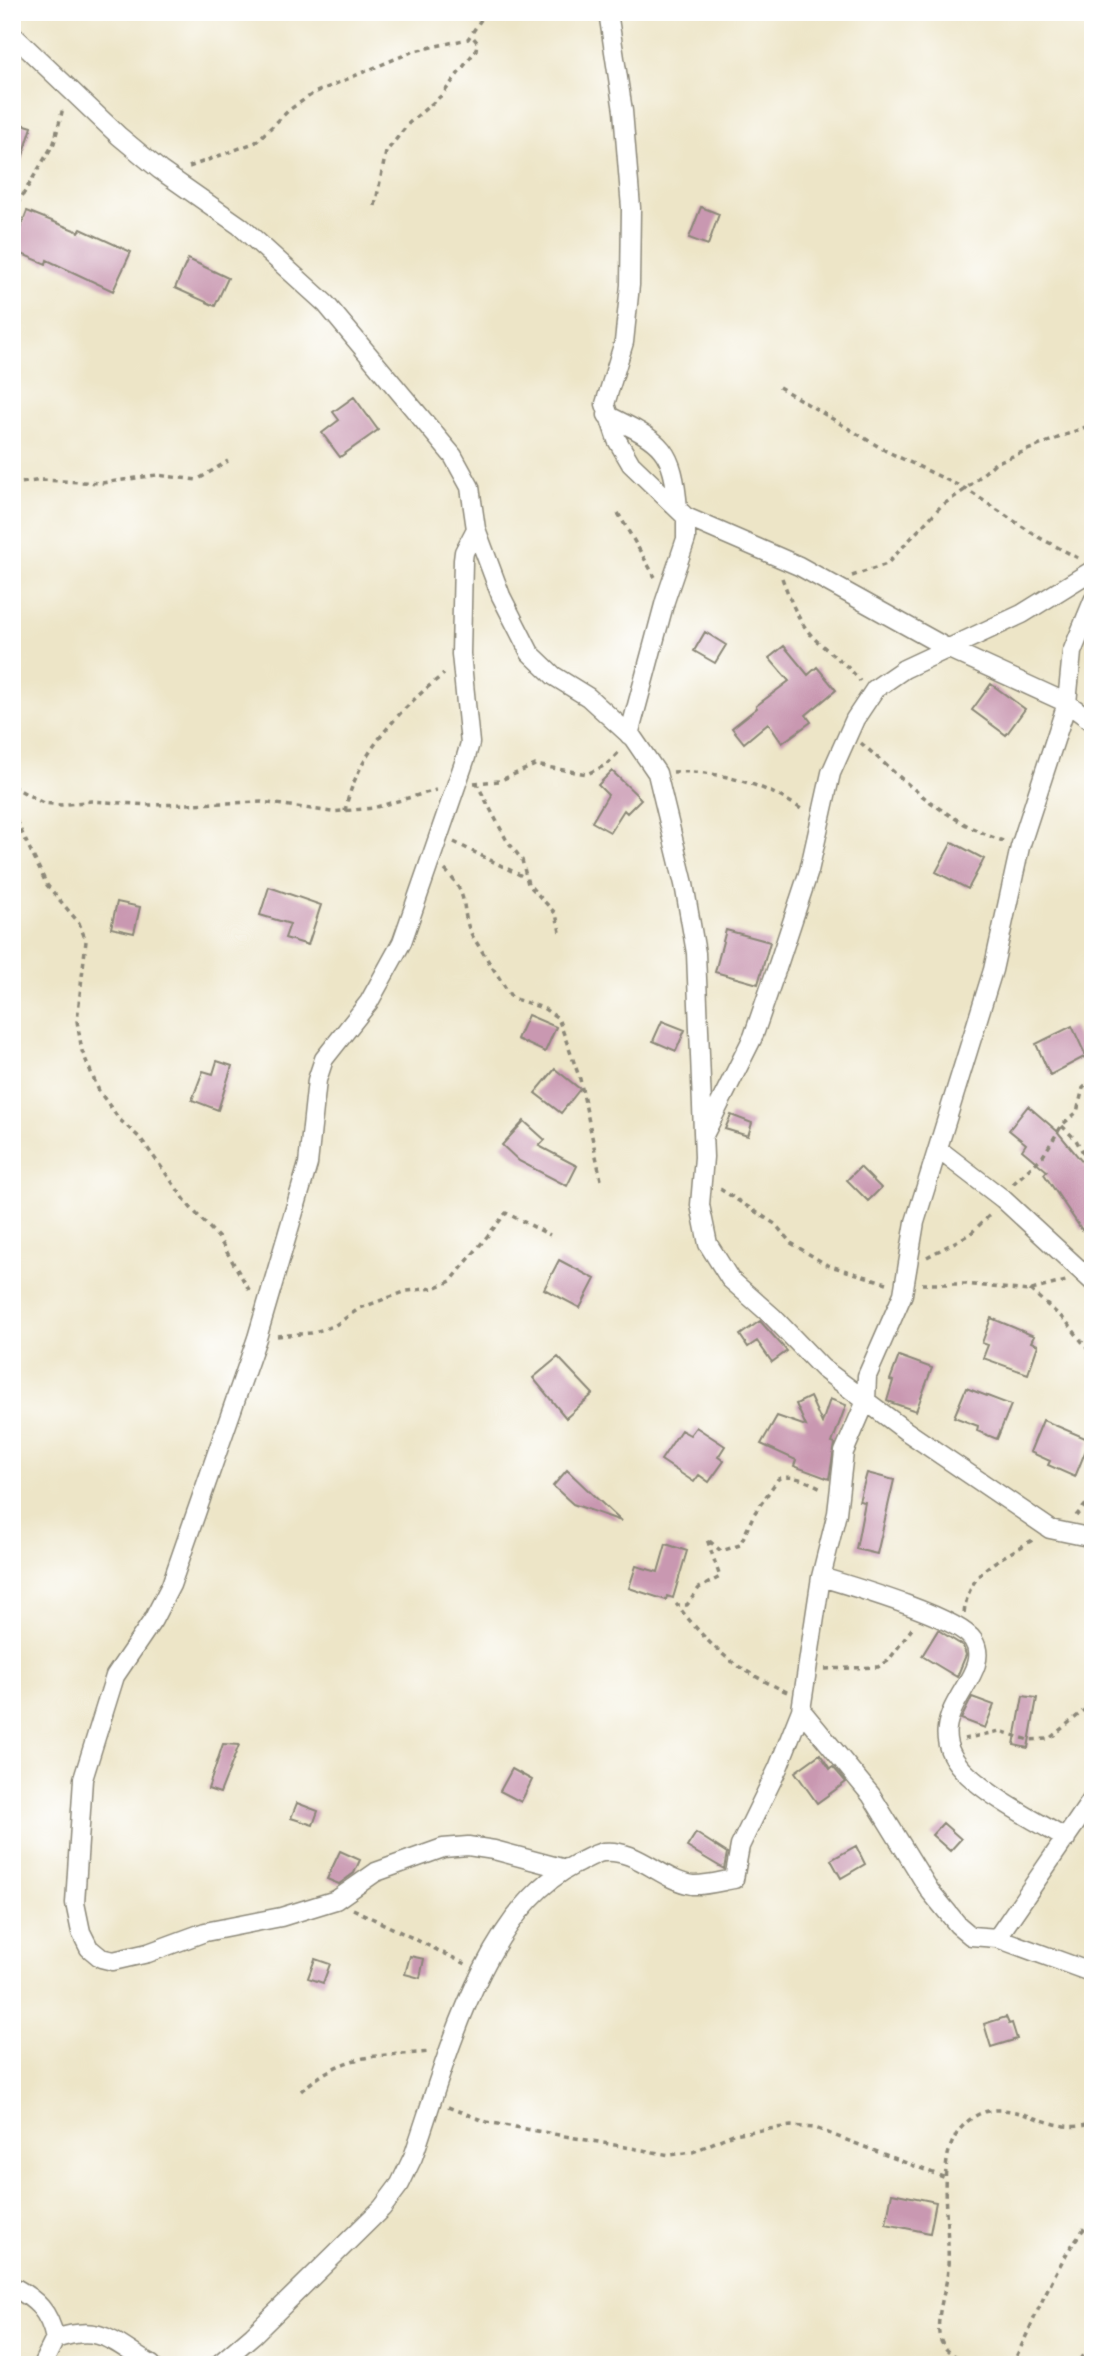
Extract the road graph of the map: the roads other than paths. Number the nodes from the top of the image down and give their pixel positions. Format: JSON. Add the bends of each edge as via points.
{"nodes":[{"id":1,"x":608,"y":12,"type":"edge"},
{"id":2,"x":12,"y":34,"type":"edge"},
{"id":3,"x":607,"y":415,"type":"junction"},
{"id":4,"x":682,"y":513,"type":"junction"},
{"id":5,"x":476,"y":528,"type":"junction"},
{"id":6,"x":1087,"y":565,"type":"edge"},
{"id":7,"x":1093,"y":601,"type":"edge"},
{"id":8,"x":947,"y":648,"type":"junction"},
{"id":9,"x":1067,"y":703,"type":"junction"},
{"id":10,"x":1093,"y":722,"type":"edge"},
{"id":11,"x":631,"y":737,"type":"junction"},
{"id":12,"x":704,"y":1136,"type":"junction"},
{"id":13,"x":938,"y":1149,"type":"junction"},
{"id":14,"x":1089,"y":1279,"type":"edge"},
{"id":15,"x":866,"y":1401,"type":"junction"},
{"id":16,"x":1093,"y":1538,"type":"edge"},
{"id":17,"x":821,"y":1577,"type":"junction"},
{"id":18,"x":802,"y":1705,"type":"junction"},
{"id":19,"x":1093,"y":1797,"type":"edge"},
{"id":20,"x":1066,"y":1839,"type":"junction"},
{"id":21,"x":565,"y":1869,"type":"junction"},
{"id":22,"x":997,"y":1938,"type":"junction"},
{"id":23,"x":1093,"y":1973,"type":"edge"},
{"id":24,"x":12,"y":2286,"type":"edge"},
{"id":25,"x":55,"y":2339,"type":"junction"},
{"id":26,"x":42,"y":2365,"type":"edge"},
{"id":27,"x":152,"y":2365,"type":"edge"},
{"id":28,"x":218,"y":2365,"type":"edge"}],
"edges":[{"from":1,"to":3,"type":"street","via":[[631,208],[624,342],[607,394]]},
{"from":2,"to":5,"type":"street","via":[[160,170],[240,226],[326,304],[453,456],[470,487]]},
{"from":3,"to":4,"type":"street","via":[[631,464]]},
{"from":3,"to":4,"type":"street","via":[[642,432],[665,450],[675,472]]},
{"from":4,"to":8,"type":"street"},
{"from":4,"to":11,"type":"street","via":[[686,539],[665,601]]},
{"from":5,"to":11,"type":"street","via":[[501,596],[530,653]]},
{"from":5,"to":21,"type":"street","via":[[464,552],[461,654],[470,743],[466,757],[402,942],[369,1002],[324,1059],[313,1098],[308,1164],[257,1338],[171,1585],[115,1676],[103,1706],[83,1779],[75,1903],[89,1948],[113,1961],[336,1899],[376,1872],[443,1848],[494,1850]]},
{"from":6,"to":8,"type":"street","via":[[1022,614]]},
{"from":7,"to":9,"type":"street","via":[[1072,652]]},
{"from":8,"to":9,"type":"street"},
{"from":8,"to":12,"type":"street","via":[[875,689],[847,737],[831,773],[810,871],[752,1037]]},
{"from":9,"to":10,"type":"street"},
{"from":9,"to":13,"type":"street","via":[[1020,848],[993,970]]},
{"from":11,"to":12,"type":"street","via":[[657,773],[684,884],[696,953]]},
{"from":12,"to":15,"type":"street","via":[[700,1205],[708,1244],[730,1279],[822,1368]]},
{"from":13,"to":14,"type":"street","via":[[1003,1199]]},
{"from":13,"to":15,"type":"street","via":[[915,1222],[904,1289],[867,1376]]},
{"from":15,"to":16,"type":"street","via":[[1057,1530]]},
{"from":15,"to":17,"type":"street","via":[[844,1452]]},
{"from":17,"to":18,"type":"street"},
{"from":17,"to":20,"type":"street","via":[[885,1597],[962,1629],[973,1639],[977,1650],[967,1683],[944,1734],[950,1752],[966,1774]]},
{"from":18,"to":21,"type":"street","via":[[740,1846],[734,1879],[693,1885],[640,1860],[603,1852]]},
{"from":18,"to":22,"type":"street","via":[[872,1794],[930,1891],[958,1925],[971,1936]]},
{"from":19,"to":20,"type":"street"},
{"from":20,"to":22,"type":"street"},
{"from":21,"to":28,"type":"street","via":[[528,1901],[480,1972],[400,2184],[383,2208]]},
{"from":22,"to":23,"type":"street"},
{"from":24,"to":25,"type":"street","via":[[45,2310]]},
{"from":25,"to":26,"type":"street"},
{"from":25,"to":27,"type":"street","via":[[93,2332]]}]}
